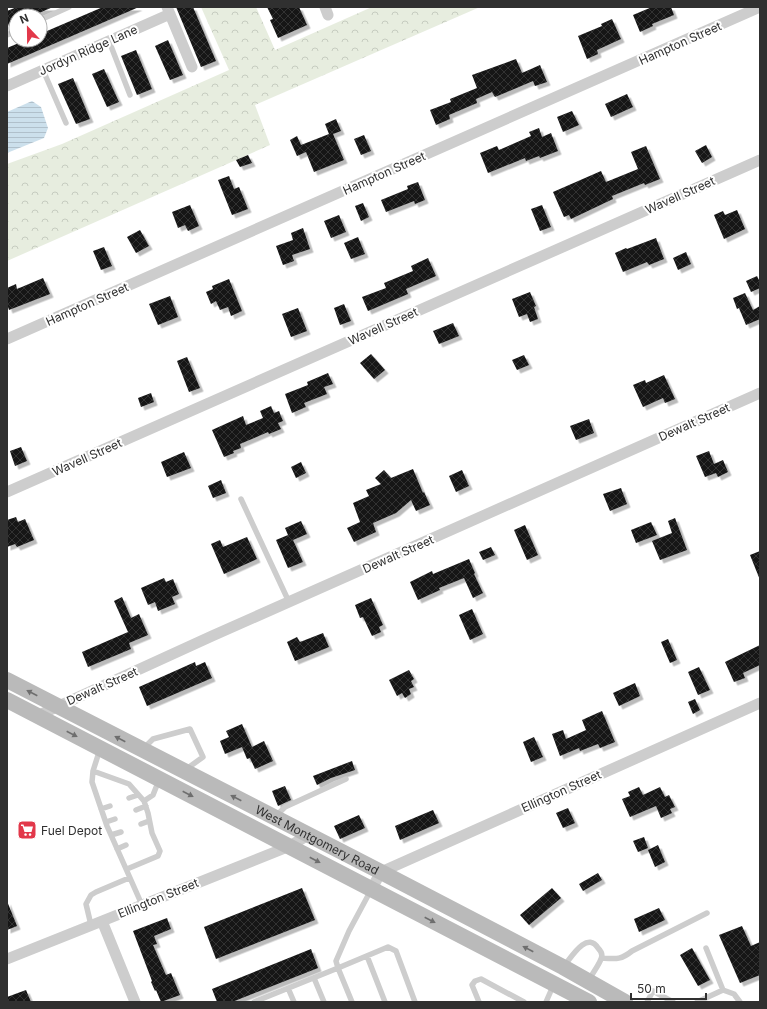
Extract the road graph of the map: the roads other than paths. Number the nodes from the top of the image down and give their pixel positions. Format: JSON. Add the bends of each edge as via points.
{"nodes":[{"id":1,"x":70,"y":7,"type":"edge"},
{"id":2,"x":760,"y":7,"type":"edge"},
{"id":3,"x":168,"y":11,"type":"edge"},
{"id":4,"x":48,"y":17,"type":"edge"},
{"id":5,"x":109,"y":42,"type":"junction"},
{"id":6,"x":192,"y":67,"type":"dead end"},
{"id":7,"x":43,"y":70,"type":"junction"},
{"id":8,"x":7,"y":86,"type":"edge"},
{"id":9,"x":130,"y":95,"type":"dead end"},
{"id":10,"x":66,"y":123,"type":"dead end"},
{"id":11,"x":760,"y":160,"type":"edge"},
{"id":12,"x":7,"y":339,"type":"edge"},
{"id":13,"x":760,"y":393,"type":"edge"},
{"id":14,"x":7,"y":492,"type":"edge"},
{"id":15,"x":241,"y":499,"type":"dead end"},
{"id":16,"x":289,"y":602,"type":"junction"},
{"id":17,"x":7,"y":680,"type":"edge"},
{"id":18,"x":760,"y":703,"type":"edge"},
{"id":19,"x":9,"y":704,"type":"edge"},
{"id":20,"x":58,"y":706,"type":"junction"},
{"id":21,"x":37,"y":716,"type":"junction"},
{"id":22,"x":100,"y":749,"type":"junction"},
{"id":23,"x":143,"y":750,"type":"junction"},
{"id":24,"x":93,"y":771,"type":"junction"},
{"id":25,"x":184,"y":771,"type":"junction"},
{"id":26,"x":159,"y":779,"type":"junction"},
{"id":27,"x":346,"y":779,"type":"dead end"},
{"id":28,"x":138,"y":795,"type":"junction"},
{"id":29,"x":129,"y":798,"type":"dead end"},
{"id":30,"x":145,"y":804,"type":"junction"},
{"id":31,"x":110,"y":806,"type":"dead end"},
{"id":32,"x":101,"y":809,"type":"junction"},
{"id":33,"x":136,"y":810,"type":"dead end"},
{"id":34,"x":274,"y":818,"type":"junction"},
{"id":35,"x":115,"y":819,"type":"dead end"},
{"id":36,"x":149,"y":821,"type":"junction"},
{"id":37,"x":106,"y":822,"type":"junction"},
{"id":38,"x":141,"y":824,"type":"dead end"},
{"id":39,"x":120,"y":832,"type":"dead end"},
{"id":40,"x":152,"y":833,"type":"junction"},
{"id":41,"x":111,"y":835,"type":"junction"},
{"id":42,"x":146,"y":836,"type":"dead end"},
{"id":43,"x":308,"y":836,"type":"junction"},
{"id":44,"x":126,"y":845,"type":"dead end"},
{"id":45,"x":290,"y":846,"type":"junction"},
{"id":46,"x":117,"y":849,"type":"junction"},
{"id":47,"x":126,"y":869,"type":"junction"},
{"id":48,"x":381,"y":872,"type":"junction"},
{"id":49,"x":129,"y":878,"type":"junction"},
{"id":50,"x":371,"y":890,"type":"junction"},
{"id":51,"x":142,"y":905,"type":"junction"},
{"id":52,"x":707,"y":913,"type":"dead end"},
{"id":53,"x":102,"y":920,"type":"junction"},
{"id":54,"x":92,"y":925,"type":"junction"},
{"id":55,"x":706,"y":948,"type":"dead end"},
{"id":56,"x":367,"y":956,"type":"junction"},
{"id":57,"x":7,"y":958,"type":"edge"},
{"id":58,"x":602,"y":958,"type":"junction"},
{"id":59,"x":563,"y":967,"type":"junction"},
{"id":60,"x":338,"y":968,"type":"junction"},
{"id":61,"x":314,"y":978,"type":"junction"},
{"id":62,"x":588,"y":981,"type":"junction"},
{"id":63,"x":554,"y":984,"type":"junction"},
{"id":64,"x":288,"y":988,"type":"junction"},
{"id":65,"x":723,"y":990,"type":"junction"},
{"id":66,"x":263,"y":1000,"type":"edge"},
{"id":67,"x":135,"y":1002,"type":"edge"},
{"id":68,"x":254,"y":1002,"type":"edge"},
{"id":69,"x":294,"y":1002,"type":"edge"},
{"id":70,"x":324,"y":1002,"type":"edge"},
{"id":71,"x":352,"y":1002,"type":"edge"},
{"id":72,"x":385,"y":1002,"type":"edge"},
{"id":73,"x":415,"y":1002,"type":"edge"},
{"id":74,"x":479,"y":1002,"type":"edge"},
{"id":75,"x":524,"y":1002,"type":"edge"},
{"id":76,"x":546,"y":1002,"type":"edge"},
{"id":77,"x":589,"y":1002,"type":"edge"},
{"id":78,"x":625,"y":1002,"type":"edge"},
{"id":79,"x":646,"y":1002,"type":"edge"},
{"id":80,"x":673,"y":1002,"type":"edge"},
{"id":81,"x":697,"y":1002,"type":"edge"},
{"id":82,"x":740,"y":1002,"type":"edge"}],
"edges":[{"from":1,"to":4,"type":"lane"},
{"from":2,"to":12,"type":"street","name":"Hampton Street"},
{"from":3,"to":5,"type":"street","name":"Jordyn Ridge Lane"},
{"from":3,"to":6,"type":"street"},
{"from":5,"to":7,"type":"street","name":"Jordyn Ridge Lane"},
{"from":5,"to":9,"type":"lane"},
{"from":7,"to":8,"type":"street","name":"Jordyn Ridge Lane"},
{"from":7,"to":10,"type":"lane"},
{"from":11,"to":14,"type":"street","name":"Wavell Street"},
{"from":13,"to":16,"type":"street","name":"Dewalt Street"},
{"from":15,"to":16,"type":"lane"},
{"from":16,"to":20,"type":"street","name":"Dewalt Street"},
{"from":20,"to":17,"type":"main road","name":"West Montgomery Road","one_way":true},
{"from":18,"to":48,"type":"street","name":"Ellington Street"},
{"from":19,"to":21,"type":"main road","name":"West Montgomery Road"},
{"from":20,"to":21,"type":"street","name":"Dewalt Street"},
{"from":23,"to":20,"type":"main road","name":"West Montgomery Road","one_way":true},
{"from":21,"to":22,"type":"main road","name":"West Montgomery Road","one_way":true},
{"from":22,"to":24,"type":"lane"},
{"from":22,"to":26,"type":"main road","name":"West Montgomery Road"},
{"from":23,"to":25,"type":"main road","name":"West Montgomery Road"},
{"from":23,"to":25,"type":"lane","via":[[152,738],[190,730],[203,757]]},
{"from":24,"to":28,"type":"lane","via":[[129,784]]},
{"from":24,"to":32,"type":"lane","via":[[92,782]]},
{"from":34,"to":25,"type":"main road","name":"West Montgomery Road","one_way":true},
{"from":26,"to":30,"type":"lane","via":[[153,795]]},
{"from":26,"to":45,"type":"main road","name":"West Montgomery Road","one_way":true},
{"from":27,"to":34,"type":"lane","via":[[285,807]]},
{"from":28,"to":29,"type":"lane"},
{"from":28,"to":30,"type":"lane"},
{"from":30,"to":33,"type":"lane"},
{"from":30,"to":36,"type":"lane"},
{"from":31,"to":32,"type":"lane"},
{"from":32,"to":37,"type":"lane"},
{"from":34,"to":43,"type":"main road","name":"West Montgomery Road"},
{"from":35,"to":37,"type":"lane"},
{"from":36,"to":38,"type":"lane"},
{"from":36,"to":40,"type":"lane"},
{"from":37,"to":41,"type":"lane"},
{"from":39,"to":41,"type":"lane"},
{"from":40,"to":42,"type":"lane"},
{"from":40,"to":47,"type":"lane","via":[[160,851],[158,856]]},
{"from":41,"to":46,"type":"lane"},
{"from":43,"to":45,"type":"street","name":"Ellington Street"},
{"from":43,"to":48,"type":"main road","name":"West Montgomery Road"},
{"from":44,"to":46,"type":"lane"},
{"from":45,"to":50,"type":"main road","name":"West Montgomery Road","one_way":true},
{"from":45,"to":51,"type":"street","name":"Ellington Street"},
{"from":46,"to":47,"type":"lane"},
{"from":47,"to":49,"type":"lane"},
{"from":48,"to":50,"type":"street"},
{"from":59,"to":48,"type":"main road","name":"West Montgomery Road","one_way":true},
{"from":49,"to":51,"type":"lane"},
{"from":49,"to":54,"type":"lane","via":[[91,895],[86,904]]},
{"from":50,"to":60,"type":"lane","via":[[336,961]]},
{"from":50,"to":63,"type":"main road","name":"West Montgomery Road","one_way":true},
{"from":51,"to":53,"type":"street","name":"Ellington Street"},
{"from":52,"to":58,"type":"lane","via":[[619,959]]},
{"from":53,"to":54,"type":"street","name":"Ellington Street"},
{"from":53,"to":67,"type":"street"},
{"from":54,"to":57,"type":"street","name":"Ellington Street"},
{"from":55,"to":65,"type":"lane"},
{"from":56,"to":60,"type":"lane"},
{"from":56,"to":72,"type":"lane"},
{"from":56,"to":73,"type":"lane","via":[[388,947],[396,951]]},
{"from":58,"to":59,"type":"lane","via":[[602,952],[590,941],[584,943]]},
{"from":58,"to":62,"type":"lane"},
{"from":59,"to":62,"type":"main road","name":"West Montgomery Road"},
{"from":59,"to":63,"type":"main road"},
{"from":60,"to":61,"type":"lane"},
{"from":60,"to":71,"type":"lane"},
{"from":61,"to":64,"type":"lane"},
{"from":61,"to":70,"type":"lane"},
{"from":62,"to":78,"type":"main road","name":"West Montgomery Road"},
{"from":63,"to":76,"type":"lane"},
{"from":63,"to":77,"type":"main road","name":"West Montgomery Road"},
{"from":64,"to":66,"type":"lane"},
{"from":64,"to":69,"type":"lane"},
{"from":65,"to":81,"type":"lane"},
{"from":65,"to":82,"type":"lane","via":[[734,994]]},
{"from":66,"to":68,"type":"lane"},
{"from":74,"to":75,"type":"lane","via":[[472,985],[482,979]]},
{"from":79,"to":80,"type":"lane","via":[[653,991]]}]}
